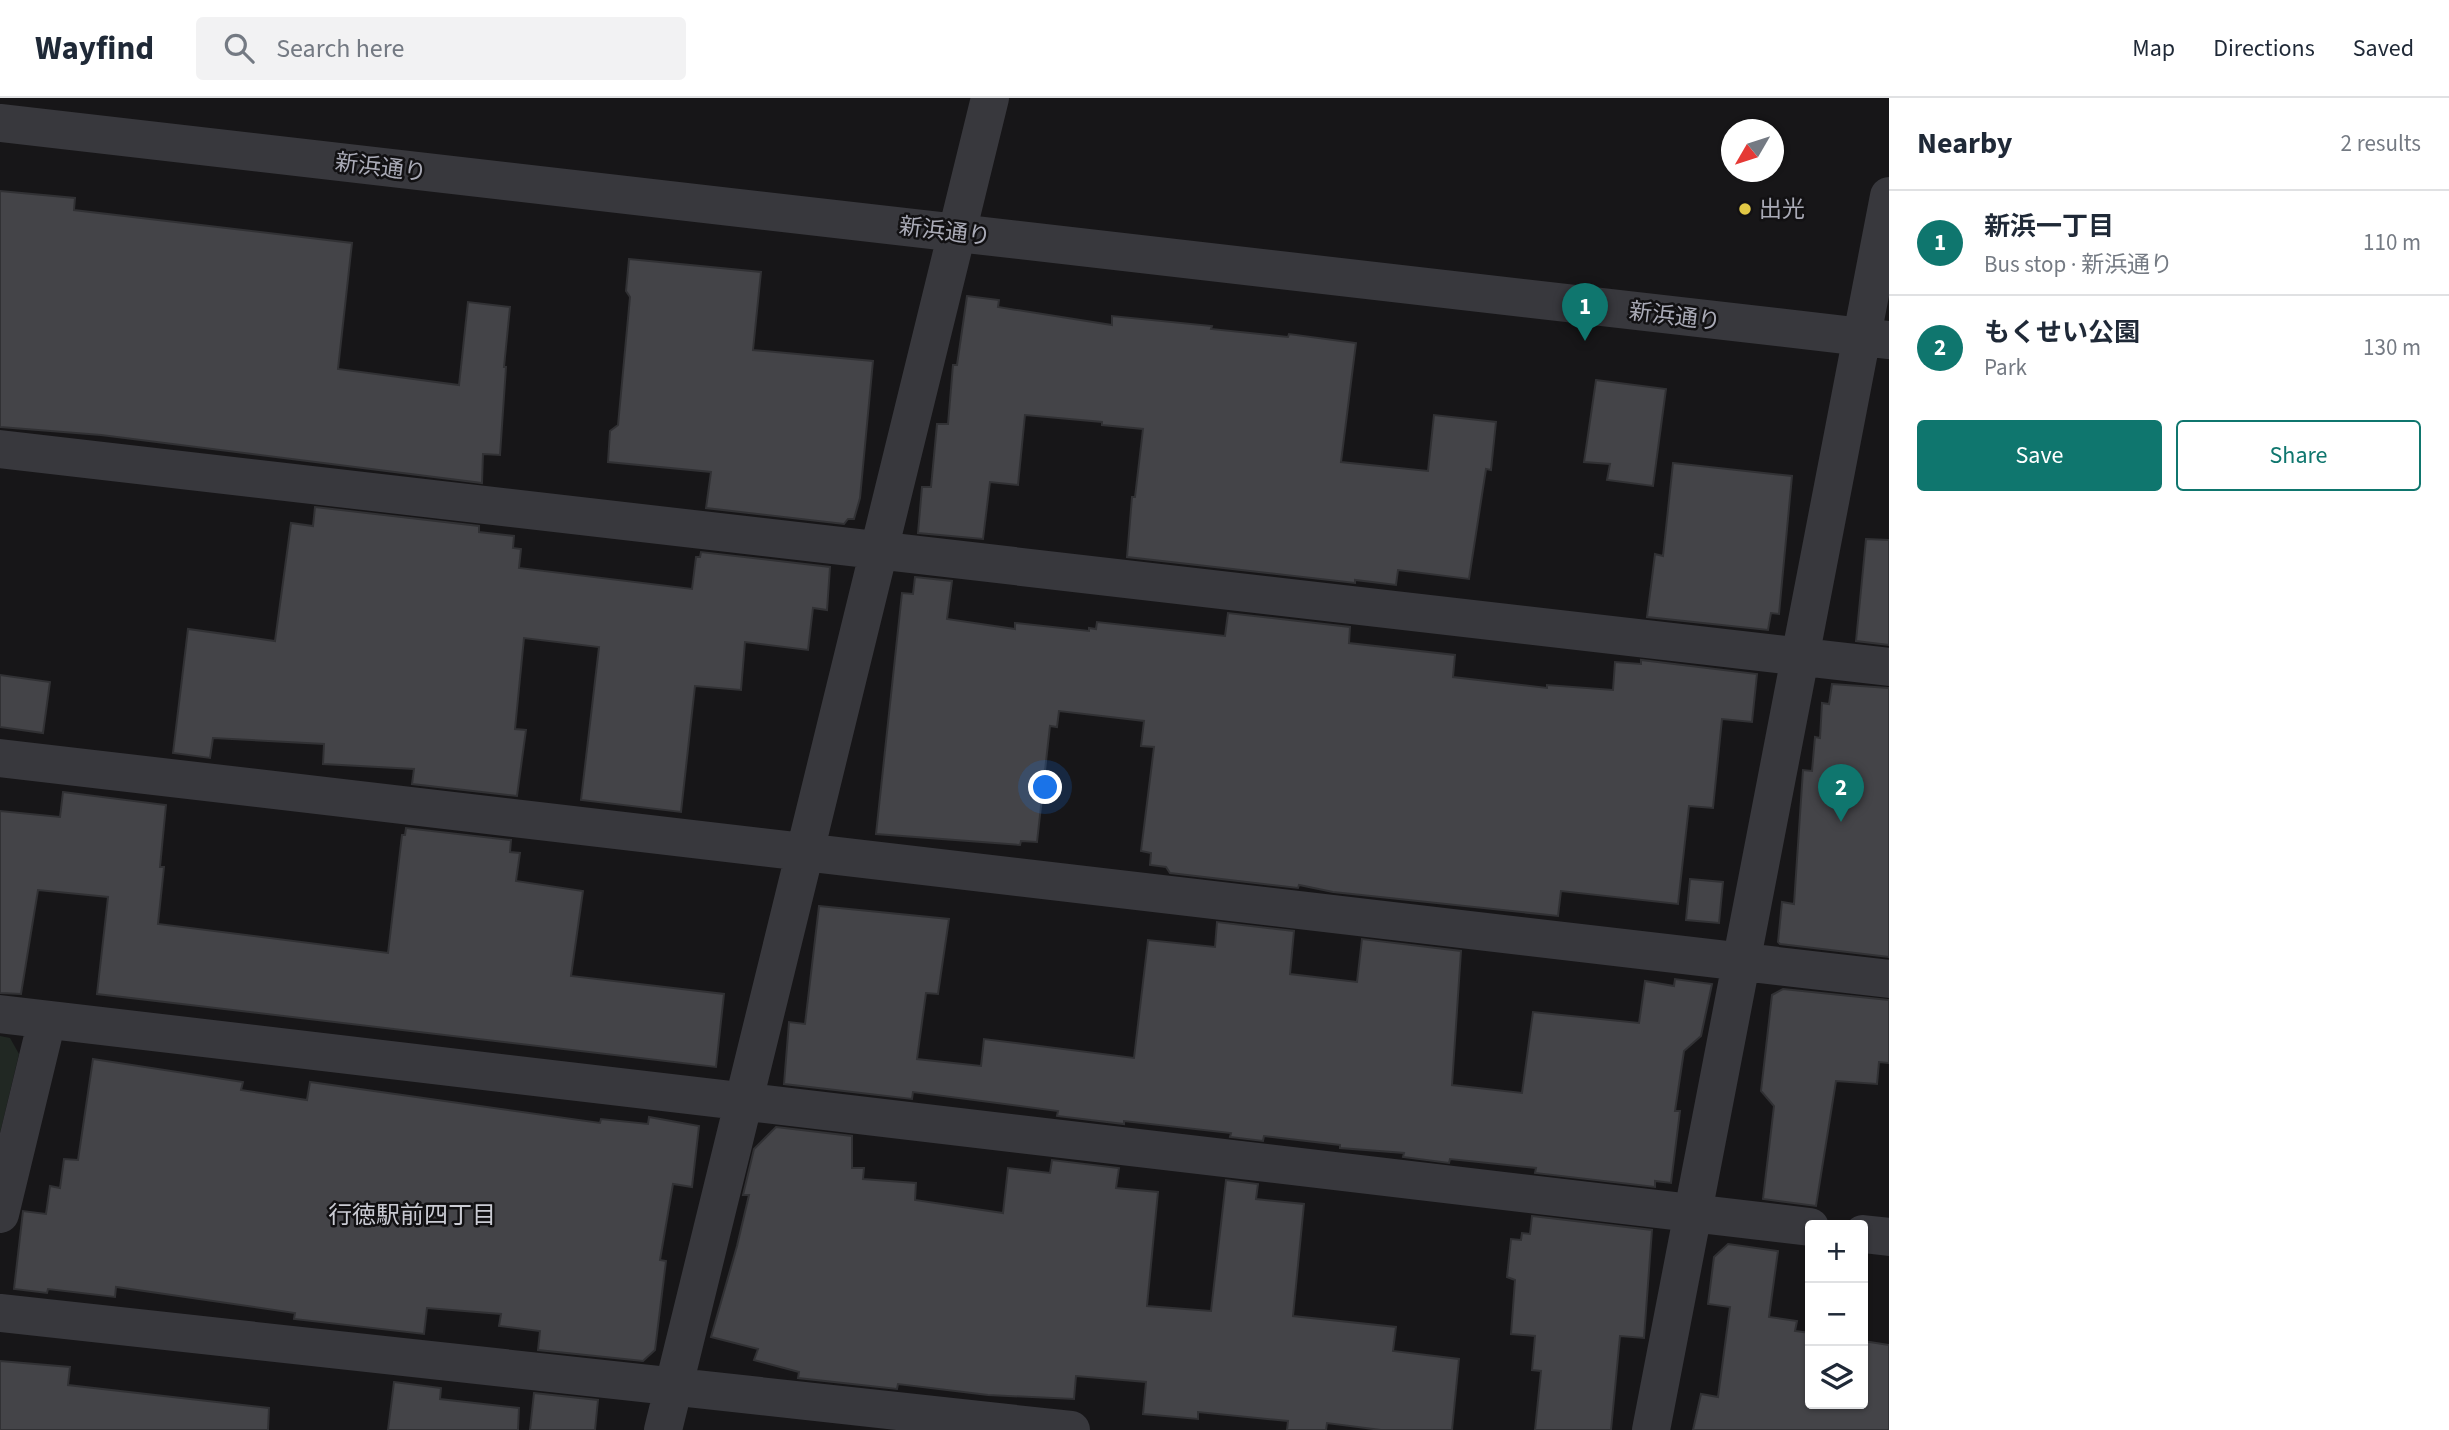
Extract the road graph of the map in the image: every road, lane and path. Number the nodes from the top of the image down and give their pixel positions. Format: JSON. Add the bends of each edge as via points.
{"nodes":[{"id":1,"x":990,"y":98,"type":"edge"},
{"id":2,"x":0,"y":124,"type":"edge"},
{"id":3,"x":1889,"y":196,"type":"edge"},
{"id":4,"x":956,"y":233,"type":"junction"},
{"id":5,"x":1876,"y":339,"type":"edge"},
{"id":6,"x":0,"y":449,"type":"edge"},
{"id":7,"x":878,"y":550,"type":"junction"},
{"id":8,"x":1800,"y":657,"type":"junction"},
{"id":9,"x":1889,"y":667,"type":"edge"},
{"id":10,"x":0,"y":758,"type":"edge"},
{"id":11,"x":804,"y":852,"type":"junction"},
{"id":12,"x":1742,"y":961,"type":"junction"},
{"id":13,"x":1889,"y":979,"type":"edge"},
{"id":14,"x":0,"y":1014,"type":"edge"},
{"id":15,"x":47,"y":1020,"type":"junction"},
{"id":16,"x":743,"y":1102,"type":"junction"},
{"id":17,"x":1693,"y":1213,"type":"junction"},
{"id":18,"x":0,"y":1214,"type":"edge"},
{"id":19,"x":1805,"y":1226,"type":"edge"},
{"id":20,"x":1868,"y":1235,"type":"edge"},
{"id":21,"x":1889,"y":1237,"type":"edge"},
{"id":22,"x":0,"y":1313,"type":"edge"},
{"id":23,"x":673,"y":1388,"type":"junction"},
{"id":24,"x":663,"y":1430,"type":"edge"},
{"id":25,"x":1071,"y":1430,"type":"edge"},
{"id":26,"x":1651,"y":1430,"type":"edge"}],
"edges":[{"from":1,"to":4,"type":"street"},
{"from":2,"to":4,"type":"street","name":"新浜通り"},
{"from":3,"to":5,"type":"street"},
{"from":4,"to":5,"type":"street","name":"新浜通り"},
{"from":4,"to":7,"type":"street"},
{"from":5,"to":8,"type":"street"},
{"from":6,"to":7,"type":"street"},
{"from":7,"to":8,"type":"street"},
{"from":7,"to":11,"type":"street"},
{"from":8,"to":9,"type":"street"},
{"from":8,"to":12,"type":"street"},
{"from":10,"to":11,"type":"street"},
{"from":11,"to":12,"type":"street"},
{"from":11,"to":16,"type":"street"},
{"from":12,"to":13,"type":"street"},
{"from":12,"to":17,"type":"street"},
{"from":14,"to":15,"type":"street"},
{"from":15,"to":16,"type":"street"},
{"from":15,"to":18,"type":"street"},
{"from":16,"to":17,"type":"street"},
{"from":16,"to":23,"type":"street"},
{"from":17,"to":19,"type":"street"},
{"from":17,"to":26,"type":"street"},
{"from":20,"to":21,"type":"street"},
{"from":22,"to":23,"type":"street"},
{"from":23,"to":24,"type":"street"},
{"from":23,"to":25,"type":"street"}]}
